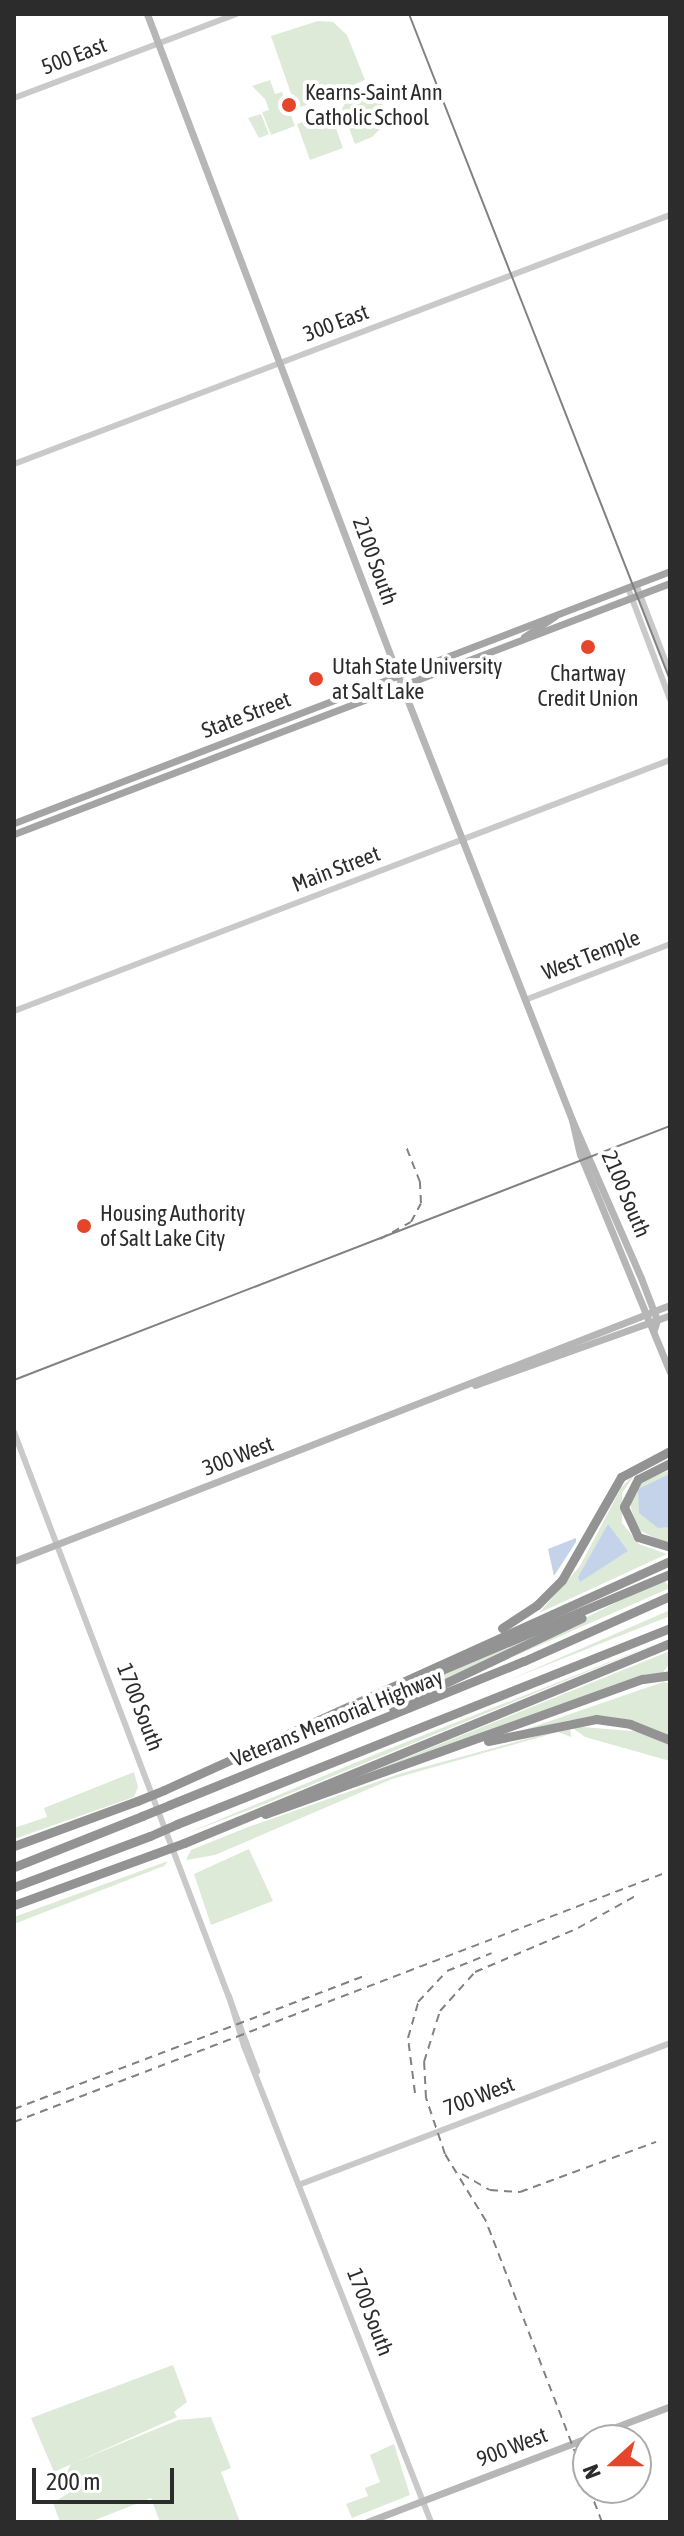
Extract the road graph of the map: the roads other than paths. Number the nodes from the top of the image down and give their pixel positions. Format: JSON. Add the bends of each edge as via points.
{"nodes":[{"id":1,"x":147,"y":14,"type":"edge"},
{"id":2,"x":236,"y":14,"type":"edge"},
{"id":3,"x":158,"y":43,"type":"junction"},
{"id":4,"x":14,"y":98,"type":"edge"},
{"id":5,"x":670,"y":215,"type":"edge"},
{"id":6,"x":280,"y":363,"type":"junction"},
{"id":7,"x":14,"y":464,"type":"edge"},
{"id":8,"x":670,"y":571,"type":"edge"},
{"id":9,"x":670,"y":583,"type":"edge"},
{"id":10,"x":632,"y":586,"type":"junction"},
{"id":11,"x":636,"y":596,"type":"junction"},
{"id":12,"x":555,"y":615,"type":"junction"},
{"id":13,"x":523,"y":639,"type":"junction"},
{"id":14,"x":670,"y":673,"type":"edge"},
{"id":15,"x":398,"y":676,"type":"junction"},
{"id":16,"x":402,"y":686,"type":"junction"},
{"id":17,"x":670,"y":699,"type":"edge"},
{"id":18,"x":670,"y":760,"type":"edge"},
{"id":19,"x":14,"y":823,"type":"edge"},
{"id":20,"x":14,"y":834,"type":"edge"},
{"id":21,"x":463,"y":840,"type":"junction"},
{"id":22,"x":670,"y":944,"type":"edge"},
{"id":23,"x":525,"y":1000,"type":"junction"},
{"id":24,"x":14,"y":1011,"type":"edge"},
{"id":25,"x":670,"y":1305,"type":"edge"},
{"id":26,"x":649,"y":1313,"type":"junction"},
{"id":27,"x":670,"y":1315,"type":"edge"},
{"id":28,"x":653,"y":1325,"type":"junction"},
{"id":29,"x":670,"y":1372,"type":"edge"},
{"id":30,"x":475,"y":1385,"type":"junction"},
{"id":31,"x":14,"y":1432,"type":"edge"},
{"id":32,"x":670,"y":1451,"type":"edge"},
{"id":33,"x":670,"y":1463,"type":"edge"},
{"id":34,"x":57,"y":1544,"type":"junction"},
{"id":35,"x":670,"y":1547,"type":"edge"},
{"id":36,"x":14,"y":1561,"type":"edge"},
{"id":37,"x":670,"y":1561,"type":"edge"},
{"id":38,"x":663,"y":1576,"type":"edge"},
{"id":39,"x":670,"y":1596,"type":"edge"},
{"id":40,"x":670,"y":1628,"type":"edge"},
{"id":41,"x":670,"y":1643,"type":"edge"},
{"id":42,"x":444,"y":1660,"type":"junction"},
{"id":43,"x":670,"y":1675,"type":"edge"},
{"id":44,"x":300,"y":1728,"type":"junction"},
{"id":45,"x":670,"y":1740,"type":"edge"},
{"id":46,"x":309,"y":1749,"type":"junction"},
{"id":47,"x":400,"y":1766,"type":"junction"},
{"id":48,"x":184,"y":1843,"type":"junction"},
{"id":49,"x":14,"y":1846,"type":"edge"},
{"id":50,"x":14,"y":1867,"type":"edge"},
{"id":51,"x":14,"y":1887,"type":"edge"},
{"id":52,"x":14,"y":1905,"type":"edge"},
{"id":53,"x":670,"y":2043,"type":"edge"},
{"id":54,"x":301,"y":2184,"type":"junction"},
{"id":55,"x":670,"y":2406,"type":"edge"},
{"id":56,"x":423,"y":2500,"type":"junction"},
{"id":57,"x":367,"y":2522,"type":"edge"},
{"id":58,"x":431,"y":2522,"type":"edge"}],
"edges":[{"from":1,"to":3,"type":"main road","name":"2100 South"},
{"from":2,"to":3,"type":"street","name":"500 East"},
{"from":3,"to":4,"type":"street","name":"500 East"},
{"from":3,"to":6,"type":"main road","name":"2100 South"},
{"from":5,"to":6,"type":"street","name":"300 East"},
{"from":6,"to":7,"type":"street","name":"300 East"},
{"from":6,"to":15,"type":"main road","name":"2100 South"},
{"from":8,"to":10,"type":"main road","name":"State Street"},
{"from":9,"to":11,"type":"main road","name":"State Street"},
{"from":10,"to":11,"type":"street"},
{"from":10,"to":12,"type":"main road","name":"State Street"},
{"from":11,"to":13,"type":"main road","name":"State Street"},
{"from":11,"to":14,"type":"street"},
{"from":11,"to":17,"type":"street"},
{"from":12,"to":13,"type":"main road"},
{"from":12,"to":15,"type":"main road","name":"State Street"},
{"from":13,"to":16,"type":"main road","name":"State Street"},
{"from":15,"to":16,"type":"main road","name":"2100 South"},
{"from":15,"to":19,"type":"main road","name":"State Street"},
{"from":16,"to":20,"type":"main road","name":"State Street"},
{"from":16,"to":21,"type":"main road","name":"2100 South"},
{"from":18,"to":21,"type":"street","name":"Main Street"},
{"from":21,"to":23,"type":"main road","name":"2100 South"},
{"from":21,"to":24,"type":"street","name":"Main Street"},
{"from":22,"to":23,"type":"street","name":"West Temple"},
{"from":23,"to":26,"type":"main road","name":"2100 South"},
{"from":25,"to":26,"type":"main road","name":"300 West"},
{"from":26,"to":28,"type":"main road","name":"2100 South"},
{"from":26,"to":30,"type":"main road","name":"300 West"},
{"from":27,"to":28,"type":"main road","name":"300 West"},
{"from":28,"to":29,"type":"main road","name":"2100 South"},
{"from":28,"to":30,"type":"main road","name":"300 West"},
{"from":30,"to":34,"type":"main road","name":"300 West"},
{"from":31,"to":34,"type":"street","name":"1700 South"},
{"from":32,"to":42,"type":"highway","via":[[621,1477],[582,1551],[537,1605]]},
{"from":33,"to":35,"type":"highway","via":[[633,1483],[624,1511],[638,1537]]},
{"from":34,"to":36,"type":"main road","name":"300 West"},
{"from":34,"to":54,"type":"street","name":"1700 South"},
{"from":37,"to":42,"type":"highway"},
{"from":38,"to":44,"type":"highway","via":[[517,1642]]},
{"from":38,"to":46,"type":"highway"},
{"from":39,"to":46,"type":"highway","name":"Veterans Memorial Highway"},
{"from":40,"to":51,"type":"highway","name":"Veterans Memorial Highway","bridge":true},
{"from":41,"to":48,"type":"highway"},
{"from":42,"to":44,"type":"highway"},
{"from":43,"to":47,"type":"highway"},
{"from":44,"to":49,"type":"highway","bridge":true,"via":[[164,1790]]},
{"from":45,"to":47,"type":"highway","via":[[630,1724],[563,1722]]},
{"from":46,"to":50,"type":"highway","name":"Veterans Memorial Highway","bridge":true},
{"from":47,"to":48,"type":"highway"},
{"from":48,"to":52,"type":"highway","bridge":true},
{"from":53,"to":54,"type":"street","name":"700 West"},
{"from":54,"to":56,"type":"street","name":"1700 South"},
{"from":55,"to":56,"type":"main road","name":"900 West"},
{"from":56,"to":57,"type":"main road","name":"900 West"},
{"from":56,"to":58,"type":"street","name":"1700 South"}]}
